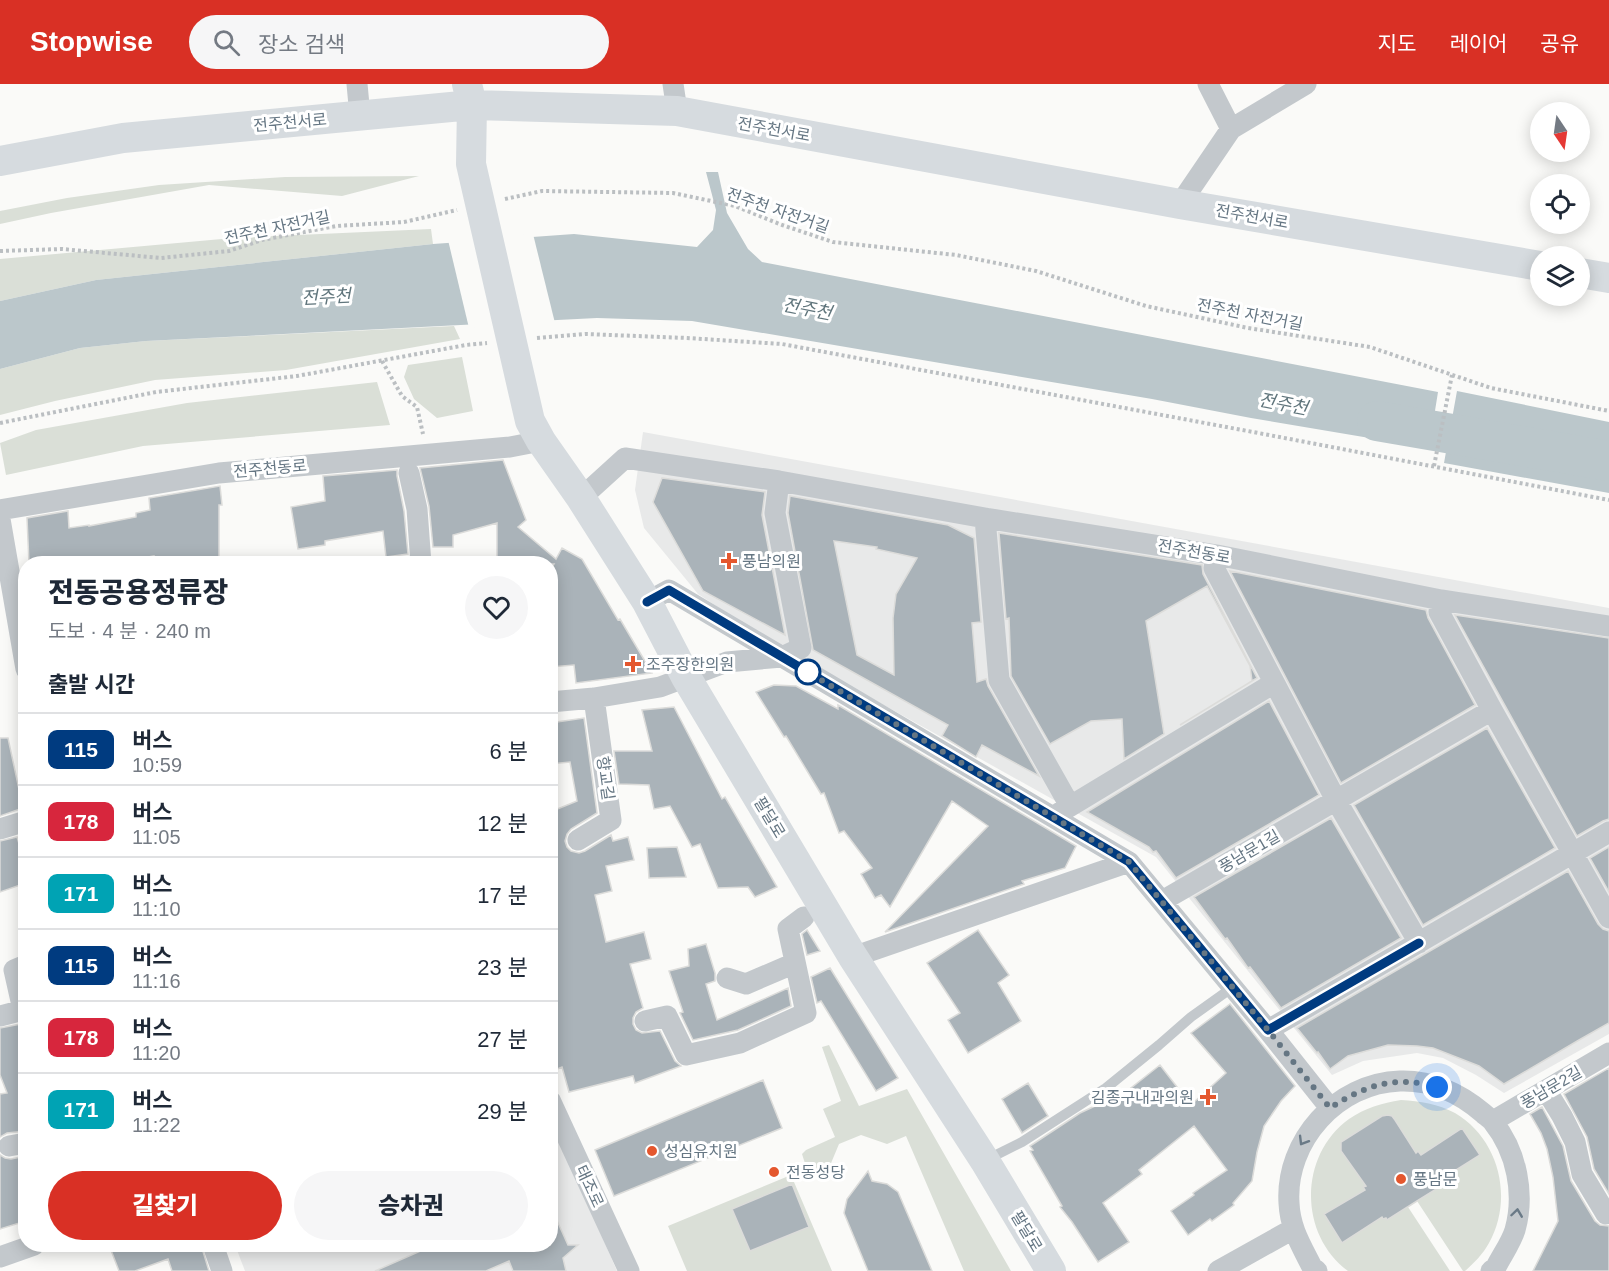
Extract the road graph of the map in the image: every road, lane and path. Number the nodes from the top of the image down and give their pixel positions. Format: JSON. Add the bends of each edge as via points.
{"nodes":[{"id":1,"x":357,"y":84,"type":"edge"},
{"id":2,"x":1209,"y":84,"type":"edge"},
{"id":3,"x":1306,"y":84,"type":"edge"},
{"id":4,"x":469,"y":94,"type":"edge"},
{"id":5,"x":674,"y":98,"type":"edge"},
{"id":6,"x":360,"y":116,"type":"junction"},
{"id":7,"x":1231,"y":129,"type":"junction"},
{"id":8,"x":0,"y":161,"type":"edge"},
{"id":9,"x":496,"y":201,"type":"dead end"},
{"id":10,"x":1180,"y":204,"type":"junction"},
{"id":11,"x":462,"y":209,"type":"dead end"},
{"id":12,"x":0,"y":251,"type":"edge"},
{"id":13,"x":1530,"y":264,"type":"edge"},
{"id":14,"x":1590,"y":275,"type":"edge"},
{"id":15,"x":1609,"y":278,"type":"edge"},
{"id":16,"x":531,"y":339,"type":"dead end"},
{"id":17,"x":488,"y":343,"type":"dead end"},
{"id":18,"x":382,"y":361,"type":"junction"},
{"id":19,"x":1452,"y":376,"type":"junction"},
{"id":20,"x":1609,"y":411,"type":"edge"},
{"id":21,"x":0,"y":423,"type":"edge"},
{"id":22,"x":536,"y":431,"type":"junction"},
{"id":23,"x":423,"y":435,"type":"dead end"},
{"id":24,"x":1434,"y":465,"type":"junction"},
{"id":25,"x":409,"y":474,"type":"dead end"},
{"id":26,"x":779,"y":481,"type":"junction"},
{"id":27,"x":581,"y":498,"type":"junction"},
{"id":28,"x":1609,"y":500,"type":"edge"},
{"id":29,"x":0,"y":510,"type":"edge"},
{"id":30,"x":985,"y":518,"type":"junction"},
{"id":31,"x":0,"y":519,"type":"edge"},
{"id":32,"x":1217,"y":555,"type":"junction"},
{"id":33,"x":420,"y":556,"type":"edge"},
{"id":34,"x":1441,"y":600,"type":"junction"},
{"id":35,"x":647,"y":602,"type":"junction"},
{"id":36,"x":18,"y":623,"type":"edge"},
{"id":37,"x":1609,"y":626,"type":"edge"},
{"id":38,"x":782,"y":657,"type":"junction"},
{"id":39,"x":686,"y":677,"type":"junction"},
{"id":40,"x":1274,"y":683,"type":"junction"},
{"id":41,"x":594,"y":698,"type":"junction"},
{"id":42,"x":558,"y":701,"type":"edge"},
{"id":43,"x":1492,"y":710,"type":"junction"},
{"id":44,"x":1336,"y":800,"type":"junction"},
{"id":45,"x":1062,"y":811,"type":"junction"},
{"id":46,"x":18,"y":823,"type":"edge"},
{"id":47,"x":0,"y":829,"type":"edge"},
{"id":48,"x":1609,"y":832,"type":"edge"},
{"id":49,"x":578,"y":840,"type":"dead end"},
{"id":50,"x":1572,"y":853,"type":"junction"},
{"id":51,"x":1129,"y":862,"type":"junction"},
{"id":52,"x":1162,"y":901,"type":"junction"},
{"id":53,"x":804,"y":917,"type":"dead end"},
{"id":54,"x":1609,"y":918,"type":"edge"},
{"id":55,"x":1419,"y":943,"type":"junction"},
{"id":56,"x":854,"y":957,"type":"junction"},
{"id":57,"x":795,"y":963,"type":"junction"},
{"id":58,"x":18,"y":968,"type":"edge"},
{"id":59,"x":727,"y":978,"type":"dead end"},
{"id":60,"x":1233,"y":987,"type":"junction"},
{"id":61,"x":18,"y":988,"type":"edge"},
{"id":62,"x":18,"y":1011,"type":"edge"},
{"id":63,"x":0,"y":1016,"type":"edge"},
{"id":64,"x":645,"y":1021,"type":"dead end"},
{"id":65,"x":1268,"y":1030,"type":"junction"},
{"id":66,"x":1609,"y":1053,"type":"edge"},
{"id":67,"x":1546,"y":1090,"type":"junction"},
{"id":68,"x":1330,"y":1108,"type":"junction"},
{"id":69,"x":558,"y":1117,"type":"edge"},
{"id":70,"x":1493,"y":1121,"type":"junction"},
{"id":71,"x":985,"y":1161,"type":"junction"},
{"id":72,"x":1606,"y":1214,"type":"dead end"},
{"id":73,"x":1293,"y":1229,"type":"junction"},
{"id":74,"x":18,"y":1251,"type":"edge"},
{"id":75,"x":215,"y":1252,"type":"edge"},
{"id":76,"x":0,"y":1257,"type":"edge"},
{"id":77,"x":222,"y":1271,"type":"edge"},
{"id":78,"x":629,"y":1271,"type":"edge"},
{"id":79,"x":1051,"y":1271,"type":"edge"},
{"id":80,"x":1218,"y":1271,"type":"edge"},
{"id":81,"x":1317,"y":1271,"type":"edge"},
{"id":82,"x":1491,"y":1271,"type":"edge"}],
"edges":[{"from":1,"to":6,"type":"street"},
{"from":2,"to":7,"type":"street"},
{"from":3,"to":7,"type":"street"},
{"from":4,"to":5,"type":"street","name":"전주천서로"},
{"from":4,"to":6,"type":"street","name":"전주천서로"},
{"from":4,"to":22,"type":"street","via":[[471,164]]},
{"from":5,"to":10,"type":"street","name":"전주천서로"},
{"from":6,"to":8,"type":"street","name":"전주천서로","via":[[123,138]]},
{"from":7,"to":10,"type":"street"},
{"from":9,"to":19,"type":"path","name":"전주천 자전거길","via":[[542,191],[672,194],[735,206],[833,242],[956,255],[1036,271],[1146,306],[1248,328],[1370,347]]},
{"from":10,"to":13,"type":"street","name":"전주천서로"},
{"from":11,"to":12,"type":"path","name":"전주천 자전거길","via":[[404,222],[336,226],[229,250],[161,258],[62,249]]},
{"from":14,"to":15,"type":"street"},
{"from":16,"to":24,"type":"path","via":[[586,334],[782,344]]},
{"from":17,"to":18,"type":"path"},
{"from":18,"to":21,"type":"path","via":[[297,376],[156,392]]},
{"from":18,"to":23,"type":"path","via":[[402,396],[417,407]]},
{"from":19,"to":20,"type":"path","name":"전주천 자전거길","via":[[1491,388]]},
{"from":19,"to":24,"type":"path"},
{"from":22,"to":27,"type":"street","name":"팔달로"},
{"from":22,"to":29,"type":"street","name":"전주천동로","via":[[510,447],[219,473]]},
{"from":24,"to":28,"type":"path"},
{"from":25,"to":33,"type":"street","via":[[417,509]]},
{"from":26,"to":27,"type":"street","name":"전주천동로","via":[[626,458]]},
{"from":26,"to":30,"type":"street","name":"전주천동로"},
{"from":26,"to":38,"type":"street","via":[[775,513],[801,648]]},
{"from":27,"to":35,"type":"street","name":"팔달로"},
{"from":30,"to":32,"type":"street","name":"전주천동로"},
{"from":30,"to":45,"type":"street","via":[[999,680]]},
{"from":31,"to":36,"type":"street"},
{"from":32,"to":34,"type":"street","name":"전주천동로"},
{"from":32,"to":40,"type":"street","via":[[1214,568]]},
{"from":34,"to":37,"type":"street","name":"전주천동로"},
{"from":34,"to":43,"type":"street","via":[[1439,612]]},
{"from":35,"to":38,"type":"street","via":[[669,590]]},
{"from":35,"to":39,"type":"street","name":"팔달로"},
{"from":38,"to":39,"type":"street","via":[[726,662]]},
{"from":38,"to":45,"type":"street"},
{"from":39,"to":41,"type":"street","via":[[660,687]]},
{"from":39,"to":56,"type":"street","name":"팔달로"},
{"from":40,"to":44,"type":"street"},
{"from":40,"to":45,"type":"street"},
{"from":41,"to":42,"type":"street"},
{"from":41,"to":49,"type":"street","name":"향교길","via":[[611,820]]},
{"from":43,"to":44,"type":"street","name":"풍남문1길"},
{"from":43,"to":50,"type":"street"},
{"from":44,"to":52,"type":"street","name":"풍남문1길"},
{"from":44,"to":55,"type":"street"},
{"from":45,"to":51,"type":"street"},
{"from":46,"to":47,"type":"street"},
{"from":48,"to":50,"type":"street"},
{"from":50,"to":54,"type":"street"},
{"from":50,"to":55,"type":"street"},
{"from":51,"to":52,"type":"street"},
{"from":51,"to":56,"type":"street"},
{"from":52,"to":60,"type":"street"},
{"from":53,"to":57,"type":"street","via":[[788,929]]},
{"from":55,"to":65,"type":"street"},
{"from":56,"to":71,"type":"street","name":"팔달로"},
{"from":57,"to":59,"type":"street","via":[[746,984]]},
{"from":57,"to":64,"type":"street","via":[[806,1013],[740,1043],[686,1055],[668,1016]]},
{"from":58,"to":61,"type":"street","via":[[14,970]]},
{"from":60,"to":65,"type":"street"},
{"from":60,"to":71,"type":"lane","via":[[1106,1088]]},
{"from":62,"to":63,"type":"street"},
{"from":65,"to":68,"type":"street"},
{"from":66,"to":67,"type":"street","name":"풍남문2길"},
{"from":67,"to":70,"type":"street","name":"풍남문2길"},
{"from":67,"to":72,"type":"street","via":[[1575,1142],[1582,1174]]},
{"from":68,"to":70,"type":"street","via":[[1351,1094],[1400,1081],[1449,1090]]},
{"from":68,"to":73,"type":"street","one_way":true,"via":[[1312,1127],[1295,1159],[1289,1203]]},
{"from":69,"to":78,"type":"street","name":"태조로"},
{"from":82,"to":70,"type":"street","one_way":true,"via":[[1515,1231],[1520,1192],[1511,1153]]},
{"from":71,"to":79,"type":"street","name":"팔달로"},
{"from":73,"to":80,"type":"street"},
{"from":73,"to":81,"type":"street"},
{"from":74,"to":76,"type":"street"},
{"from":75,"to":77,"type":"street"}]}
